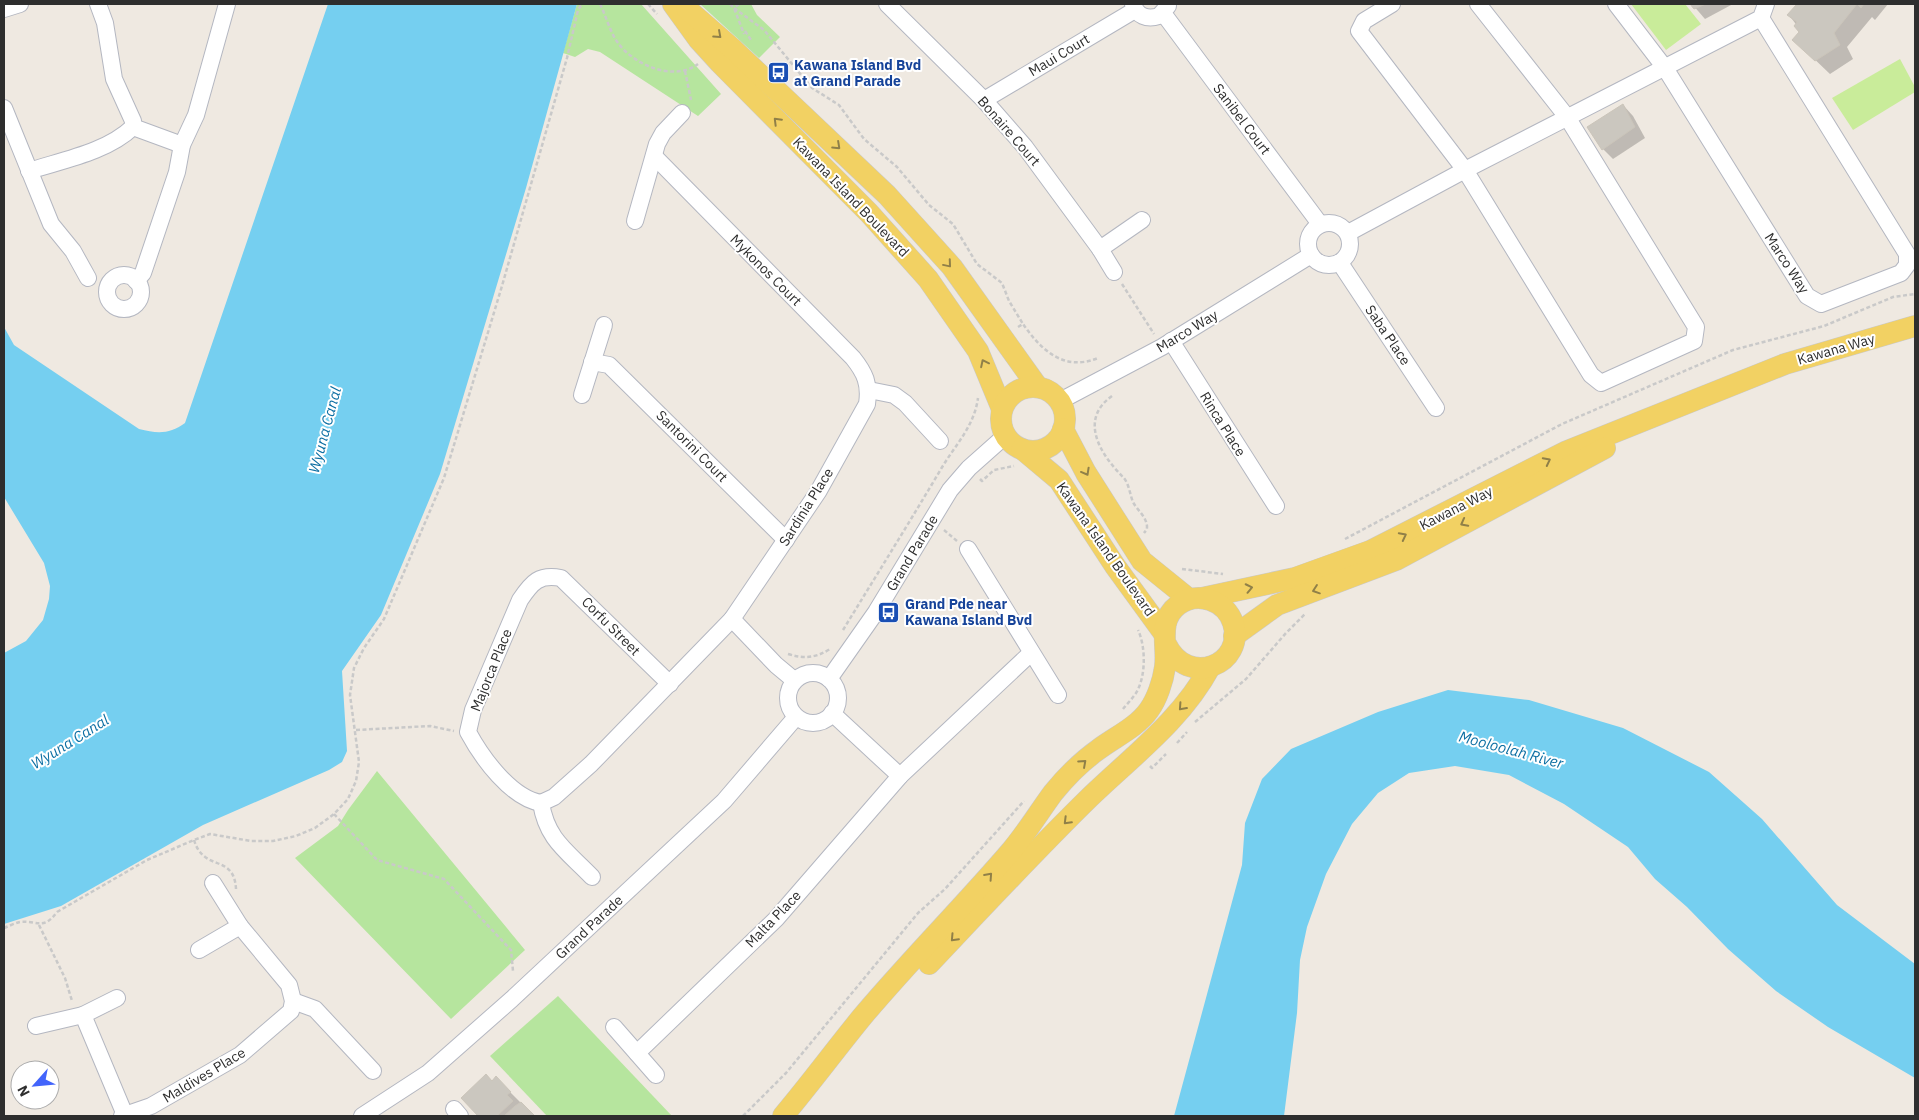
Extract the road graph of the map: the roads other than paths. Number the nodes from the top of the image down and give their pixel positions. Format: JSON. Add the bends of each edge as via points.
{"nodes":[{"id":1,"x":20,"y":4,"type":"edge"},
{"id":2,"x":98,"y":4,"type":"edge"},
{"id":3,"x":227,"y":4,"type":"edge"},
{"id":4,"x":681,"y":4,"type":"edge"},
{"id":5,"x":887,"y":4,"type":"edge"},
{"id":6,"x":1392,"y":4,"type":"edge"},
{"id":7,"x":1478,"y":4,"type":"edge"},
{"id":8,"x":1616,"y":4,"type":"edge"},
{"id":9,"x":1134,"y":7,"type":"edge"},
{"id":10,"x":1166,"y":8,"type":"edge"},
{"id":11,"x":4,"y":9,"type":"edge"},
{"id":12,"x":1763,"y":11,"type":"edge"},
{"id":13,"x":668,"y":12,"type":"edge"},
{"id":14,"x":1665,"y":68,"type":"junction"},
{"id":15,"x":984,"y":100,"type":"junction"},
{"id":16,"x":4,"y":108,"type":"edge"},
{"id":17,"x":682,"y":113,"type":"road end"},
{"id":18,"x":1567,"y":118,"type":"junction"},
{"id":19,"x":133,"y":127,"type":"junction"},
{"id":20,"x":182,"y":145,"type":"junction"},
{"id":21,"x":654,"y":156,"type":"junction"},
{"id":22,"x":1465,"y":170,"type":"junction"},
{"id":23,"x":29,"y":171,"type":"junction"},
{"id":24,"x":1142,"y":220,"type":"dead end"},
{"id":25,"x":634,"y":221,"type":"dead end"},
{"id":26,"x":1320,"y":224,"type":"junction"},
{"id":27,"x":1348,"y":233,"type":"junction"},
{"id":28,"x":1100,"y":249,"type":"junction"},
{"id":29,"x":1311,"y":255,"type":"junction"},
{"id":30,"x":1340,"y":263,"type":"junction"},
{"id":31,"x":1114,"y":272,"type":"road end"},
{"id":32,"x":88,"y":278,"type":"dead end"},
{"id":33,"x":136,"y":281,"type":"dead end"},
{"id":34,"x":604,"y":325,"type":"dead end"},
{"id":35,"x":1915,"y":326,"type":"edge"},
{"id":36,"x":1166,"y":344,"type":"junction"},
{"id":37,"x":592,"y":362,"type":"junction"},
{"id":38,"x":1037,"y":386,"type":"junction"},
{"id":39,"x":869,"y":390,"type":"junction"},
{"id":40,"x":582,"y":395,"type":"dead end"},
{"id":41,"x":1703,"y":396,"type":"junction"},
{"id":42,"x":1060,"y":401,"type":"junction"},
{"id":43,"x":1436,"y":408,"type":"dead end"},
{"id":44,"x":1002,"y":409,"type":"junction"},
{"id":45,"x":1064,"y":429,"type":"junction"},
{"id":46,"x":1005,"y":436,"type":"junction"},
{"id":47,"x":940,"y":441,"type":"dead end"},
{"id":48,"x":1020,"y":458,"type":"junction"},
{"id":49,"x":1276,"y":506,"type":"dead end"},
{"id":50,"x":786,"y":540,"type":"junction"},
{"id":51,"x":968,"y":549,"type":"road end"},
{"id":52,"x":548,"y":576,"type":"joint"},
{"id":53,"x":1195,"y":599,"type":"junction"},
{"id":54,"x":732,"y":619,"type":"junction"},
{"id":55,"x":1234,"y":636,"type":"junction"},
{"id":56,"x":1165,"y":638,"type":"junction"},
{"id":57,"x":1031,"y":653,"type":"junction"},
{"id":58,"x":1210,"y":667,"type":"junction"},
{"id":59,"x":829,"y":679,"type":"junction"},
{"id":60,"x":794,"y":680,"type":"junction"},
{"id":61,"x":670,"y":684,"type":"junction"},
{"id":62,"x":1058,"y":695,"type":"dead end"},
{"id":63,"x":832,"y":713,"type":"junction"},
{"id":64,"x":796,"y":717,"type":"junction"},
{"id":65,"x":900,"y":776,"type":"junction"},
{"id":66,"x":541,"y":803,"type":"junction"},
{"id":67,"x":592,"y":877,"type":"dead end"},
{"id":68,"x":213,"y":883,"type":"dead end"},
{"id":69,"x":240,"y":926,"type":"junction"},
{"id":70,"x":198,"y":950,"type":"dead end"},
{"id":71,"x":117,"y":998,"type":"dead end"},
{"id":72,"x":292,"y":1001,"type":"junction"},
{"id":73,"x":83,"y":1015,"type":"junction"},
{"id":74,"x":36,"y":1026,"type":"dead end"},
{"id":75,"x":614,"y":1028,"type":"dead end"},
{"id":76,"x":637,"y":1053,"type":"junction"},
{"id":77,"x":373,"y":1071,"type":"dead end"},
{"id":78,"x":656,"y":1075,"type":"dead end"},
{"id":79,"x":798,"y":1099,"type":"junction"},
{"id":80,"x":124,"y":1116,"type":"edge"},
{"id":81,"x":362,"y":1116,"type":"edge"},
{"id":82,"x":783,"y":1116,"type":"edge"}],
"edges":[{"from":1,"to":11,"type":"street"},
{"from":2,"to":19,"type":"street","via":[[109,41],[114,79]]},
{"from":3,"to":20,"type":"street","via":[[196,116]]},
{"from":4,"to":38,"type":"main road","name":"Kawana Island Boulevard","one_way":true,"via":[[887,195],[952,267]]},
{"from":5,"to":15,"type":"street","name":"Bonaire Court"},
{"from":6,"to":22,"type":"street","via":[[1364,21],[1359,31]]},
{"from":7,"to":18,"type":"street"},
{"from":8,"to":14,"type":"street"},
{"from":9,"to":10,"type":"street","via":[[1148,18]]},
{"from":9,"to":15,"type":"street","name":"Maui Court"},
{"from":10,"to":26,"type":"street","name":"Sanibel Court"},
{"from":12,"to":14,"type":"street","name":"Marco Way"},
{"from":12,"to":14,"type":"street","name":"Marco Way","via":[[1907,254],[1908,265],[1901,273],[1821,304],[1807,296]]},
{"from":44,"to":13,"type":"main road","name":"Kawana Island Boulevard","one_way":true,"via":[[978,351],[928,279],[869,213]]},
{"from":14,"to":18,"type":"street","name":"Marco Way"},
{"from":15,"to":28,"type":"street","name":"Bonaire Court","via":[[1026,147]]},
{"from":16,"to":23,"type":"street"},
{"from":17,"to":21,"type":"street","via":[[663,133]]},
{"from":18,"to":22,"type":"street","name":"Marco Way"},
{"from":18,"to":22,"type":"street","via":[[1696,327],[1694,341],[1601,382],[1591,375]]},
{"from":19,"to":20,"type":"street"},
{"from":19,"to":23,"type":"street","via":[[109,144]]},
{"from":20,"to":33,"type":"street","via":[[143,273]]},
{"from":21,"to":25,"type":"street"},
{"from":21,"to":39,"type":"street","name":"Mykonos Court","via":[[853,358],[865,373]]},
{"from":22,"to":27,"type":"street","name":"Marco Way"},
{"from":23,"to":32,"type":"street","via":[[50,224],[73,251]]},
{"from":24,"to":28,"type":"street"},
{"from":26,"to":27,"type":"street","via":[[1339,224]]},
{"from":26,"to":29,"type":"street","via":[[1314,228],[1308,241]]},
{"from":27,"to":30,"type":"street","via":[[1349,253]]},
{"from":28,"to":31,"type":"street","name":"Bonaire Court"},
{"from":29,"to":30,"type":"street","via":[[1320,264]]},
{"from":29,"to":36,"type":"street","name":"Marco Way"},
{"from":30,"to":43,"type":"street","name":"Saba Place"},
{"from":34,"to":37,"type":"street"},
{"from":35,"to":41,"type":"main road","name":"Kawana Way","via":[[1785,364]]},
{"from":36,"to":42,"type":"street","name":"Marco Way"},
{"from":36,"to":49,"type":"street","name":"Rinca Place"},
{"from":37,"to":40,"type":"street"},
{"from":37,"to":50,"type":"street","name":"Santorini Court","via":[[610,365]]},
{"from":38,"to":42,"type":"main road"},
{"from":38,"to":44,"type":"main road","via":[[1014,392]]},
{"from":39,"to":47,"type":"street","via":[[894,395]]},
{"from":39,"to":50,"type":"street","name":"Sardinia Place","via":[[866,404],[818,492]]},
{"from":53,"to":41,"type":"main road","name":"Kawana Way","one_way":true,"via":[[1295,578],[1370,551],[1565,452]]},
{"from":41,"to":55,"type":"main road","name":"Kawana Way","one_way":true,"via":[[1396,560],[1277,605]]},
{"from":42,"to":45,"type":"main road"},
{"from":44,"to":46,"type":"main road","via":[[1001,426]]},
{"from":45,"to":48,"type":"main road","via":[[1059,438],[1044,450]]},
{"from":45,"to":53,"type":"main road","name":"Kawana Island Boulevard","one_way":true,"via":[[1091,481],[1142,561]]},
{"from":46,"to":48,"type":"main road"},
{"from":46,"to":59,"type":"street","name":"Grand Parade","via":[[950,490],[876,612]]},
{"from":48,"to":56,"type":"main road","name":"Kawana Island Boulevard","via":[[1059,480]]},
{"from":50,"to":54,"type":"street","name":"Sardinia Place"},
{"from":51,"to":57,"type":"street"},
{"from":52,"to":61,"type":"street","name":"Corfu Street","via":[[561,578],[572,587]]},
{"from":52,"to":66,"type":"street","name":"Majorca Place","via":[[531,584],[520,600],[473,710],[468,732],[480,753],[515,792],[528,801]]},
{"from":53,"to":55,"type":"main road","via":[[1217,603],[1229,614]]},
{"from":53,"to":56,"type":"main road","via":[[1172,610]]},
{"from":54,"to":60,"type":"street","via":[[776,666]]},
{"from":54,"to":61,"type":"street","name":"Sardinia Place"},
{"from":55,"to":58,"type":"main road","via":[[1226,657]]},
{"from":56,"to":58,"type":"main road","via":[[1177,661],[1196,668]]},
{"from":79,"to":56,"type":"main road","one_way":true,"via":[[862,1017],[1012,850],[1054,792],[1081,763],[1148,711],[1158,694],[1165,668]]},
{"from":57,"to":62,"type":"street"},
{"from":57,"to":65,"type":"street","name":"Malta Place"},
{"from":58,"to":79,"type":"main road","one_way":true,"via":[[1199,689],[1157,735],[1068,819]]},
{"from":59,"to":60,"type":"street","via":[[815,673]]},
{"from":59,"to":63,"type":"street","via":[[834,684],[838,699]]},
{"from":60,"to":64,"type":"street","via":[[788,703]]},
{"from":61,"to":66,"type":"street","name":"Sardinia Place","via":[[565,788]]},
{"from":63,"to":64,"type":"street","via":[[815,722]]},
{"from":63,"to":65,"type":"street"},
{"from":64,"to":81,"type":"street","name":"Grand Parade","via":[[724,801],[512,999],[428,1073]]},
{"from":65,"to":76,"type":"street","name":"Malta Place","via":[[776,918]]},
{"from":66,"to":67,"type":"street","via":[[550,833]]},
{"from":68,"to":69,"type":"street"},
{"from":69,"to":70,"type":"street"},
{"from":69,"to":72,"type":"street","via":[[289,985]]},
{"from":71,"to":73,"type":"street"},
{"from":72,"to":77,"type":"street","via":[[315,1009]]},
{"from":72,"to":80,"type":"street","name":"Maldives Place","via":[[291,1011],[240,1055],[150,1106]]},
{"from":73,"to":74,"type":"street"},
{"from":73,"to":80,"type":"street"},
{"from":75,"to":76,"type":"street"},
{"from":76,"to":78,"type":"street"},
{"from":79,"to":82,"type":"main road"}]}
